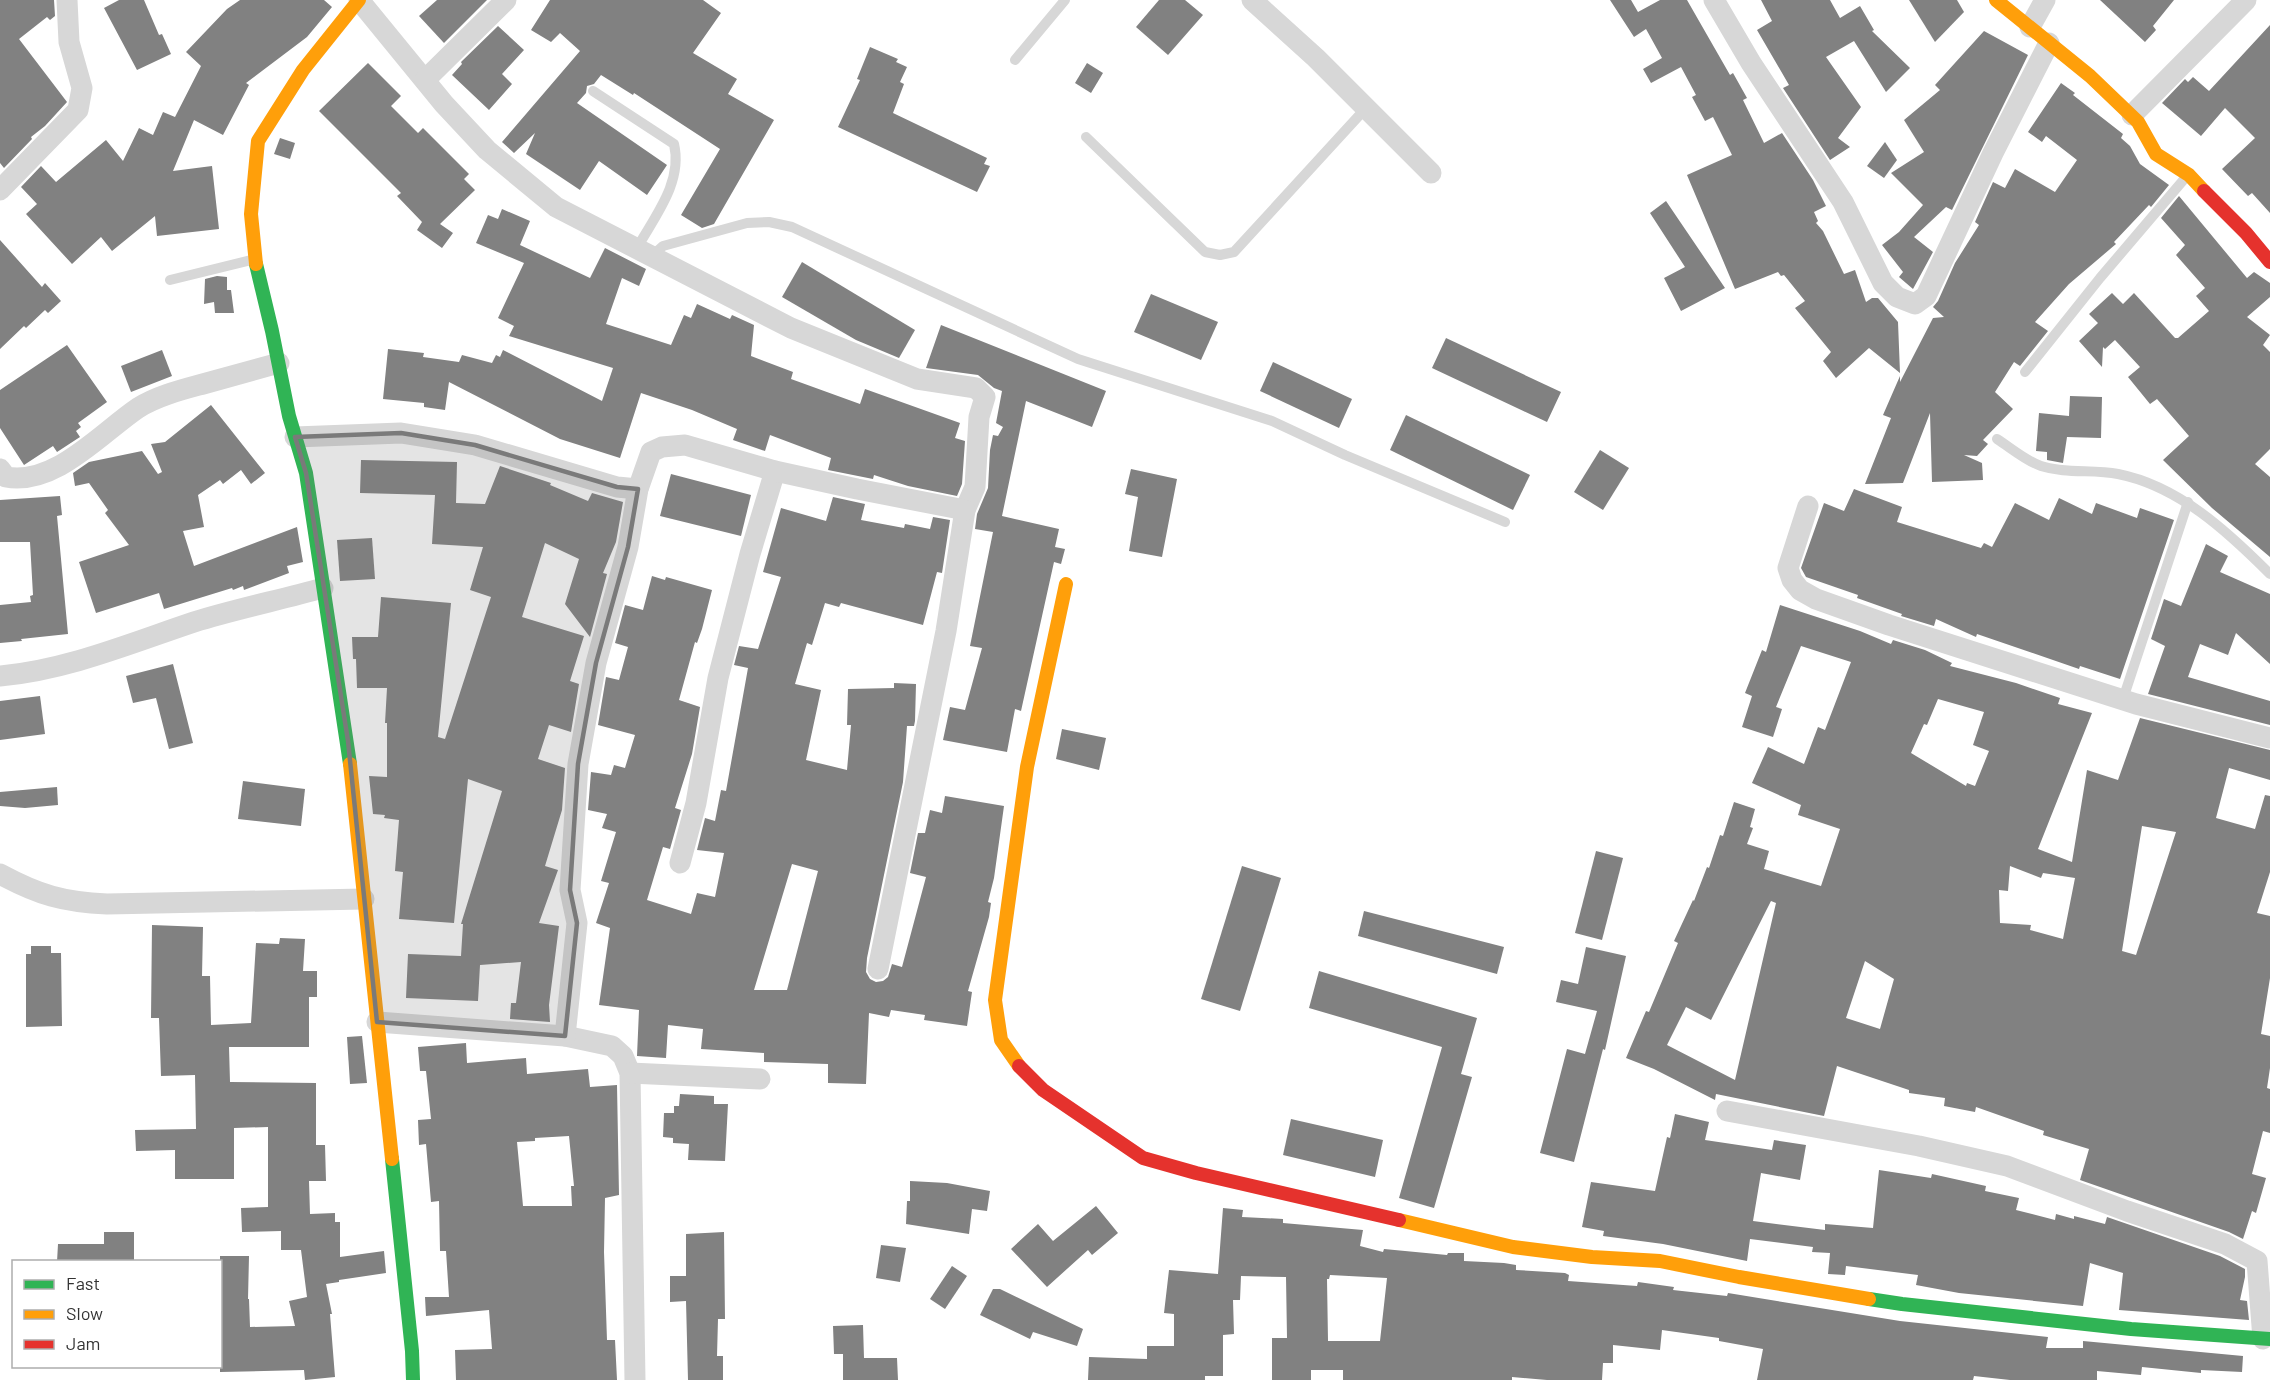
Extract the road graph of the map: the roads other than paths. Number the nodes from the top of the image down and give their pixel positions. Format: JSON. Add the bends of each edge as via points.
{"nodes":[{"id":1,"x":67,"y":0,"type":"edge"},
{"id":2,"x":359,"y":0,"type":"edge"},
{"id":3,"x":506,"y":0,"type":"edge"},
{"id":4,"x":1065,"y":0,"type":"edge"},
{"id":5,"x":1252,"y":0,"type":"edge"},
{"id":6,"x":1714,"y":0,"type":"edge"},
{"id":7,"x":1996,"y":0,"type":"edge"},
{"id":8,"x":2045,"y":0,"type":"edge"},
{"id":9,"x":2246,"y":0,"type":"edge"},
{"id":10,"x":2030,"y":27,"type":"junction"},
{"id":11,"x":2049,"y":43,"type":"junction"},
{"id":12,"x":1015,"y":60,"type":"dead end"},
{"id":13,"x":425,"y":80,"type":"junction"},
{"id":14,"x":593,"y":91,"type":"dead end"},
{"id":15,"x":1366,"y":108,"type":"junction"},
{"id":16,"x":2135,"y":118,"type":"junction"},
{"id":17,"x":2159,"y":134,"type":"dead end"},
{"id":18,"x":1086,"y":137,"type":"dead end"},
{"id":19,"x":2185,"y":157,"type":"dead end"},
{"id":20,"x":1431,"y":173,"type":"dead end"},
{"id":21,"x":2189,"y":175,"type":"junction"},
{"id":22,"x":0,"y":190,"type":"edge"},
{"id":23,"x":2270,"y":242,"type":"edge"},
{"id":24,"x":645,"y":252,"type":"junction"},
{"id":25,"x":255,"y":259,"type":"junction"},
{"id":26,"x":2270,"y":262,"type":"edge"},
{"id":27,"x":170,"y":280,"type":"dead end"},
{"id":28,"x":279,"y":363,"type":"junction"},
{"id":29,"x":2025,"y":372,"type":"dead end"},
{"id":30,"x":295,"y":437,"type":"junction"},
{"id":31,"x":1997,"y":439,"type":"dead end"},
{"id":32,"x":0,"y":469,"type":"edge"},
{"id":33,"x":775,"y":471,"type":"junction"},
{"id":34,"x":638,"y":489,"type":"junction"},
{"id":35,"x":2188,"y":502,"type":"junction"},
{"id":36,"x":1808,"y":506,"type":"dead end"},
{"id":37,"x":964,"y":510,"type":"junction"},
{"id":38,"x":1505,"y":522,"type":"dead end"},
{"id":39,"x":2270,"y":574,"type":"edge"},
{"id":40,"x":1066,"y":584,"type":"dead end"},
{"id":41,"x":323,"y":588,"type":"junction"},
{"id":42,"x":0,"y":676,"type":"edge"},
{"id":43,"x":2123,"y":699,"type":"junction"},
{"id":44,"x":2270,"y":738,"type":"edge"},
{"id":45,"x":680,"y":863,"type":"dead end"},
{"id":46,"x":0,"y":874,"type":"edge"},
{"id":47,"x":364,"y":899,"type":"junction"},
{"id":48,"x":878,"y":969,"type":"dead end"},
{"id":49,"x":377,"y":1022,"type":"junction"},
{"id":50,"x":565,"y":1036,"type":"junction"},
{"id":51,"x":630,"y":1073,"type":"junction"},
{"id":52,"x":760,"y":1079,"type":"dead end"},
{"id":53,"x":1727,"y":1111,"type":"dead end"},
{"id":54,"x":2266,"y":1339,"type":"edge"},
{"id":55,"x":413,"y":1380,"type":"edge"},
{"id":56,"x":635,"y":1380,"type":"edge"}],
"edges":[{"from":1,"to":22,"type":"street","via":[[69,42],[82,88],[78,110]]},
{"from":2,"to":13,"type":"street"},
{"from":2,"to":25,"type":"street","via":[[303,70],[258,141],[251,214]]},
{"from":3,"to":13,"type":"street"},
{"from":4,"to":12,"type":"lane"},
{"from":5,"to":15,"type":"street"},
{"from":6,"to":11,"type":"street","via":[[1843,202],[1882,283],[1897,297],[1915,304],[1926,296]]},
{"from":7,"to":10,"type":"street"},
{"from":8,"to":10,"type":"street"},
{"from":9,"to":16,"type":"street"},
{"from":10,"to":11,"type":"street"},
{"from":11,"to":16,"type":"street"},
{"from":13,"to":24,"type":"street","via":[[486,150],[556,207]]},
{"from":14,"to":24,"type":"lane","via":[[674,144],[674,183]]},
{"from":15,"to":18,"type":"lane","via":[[1234,252],[1220,255],[1204,252]]},
{"from":15,"to":20,"type":"street"},
{"from":16,"to":17,"type":"street"},
{"from":16,"to":21,"type":"street","via":[[2156,154]]},
{"from":19,"to":23,"type":"street"},
{"from":21,"to":26,"type":"street"},
{"from":21,"to":29,"type":"lane"},
{"from":24,"to":37,"type":"street","via":[[802,333],[917,379],[976,388],[985,397],[979,417],[975,487]]},
{"from":24,"to":38,"type":"lane","via":[[747,223],[792,227],[1078,359],[1272,421]]},
{"from":25,"to":27,"type":"lane"},
{"from":25,"to":28,"type":"street"},
{"from":28,"to":30,"type":"street"},
{"from":28,"to":32,"type":"street","via":[[170,393],[140,407],[72,459],[38,475],[12,478]]},
{"from":30,"to":34,"type":"street","via":[[400,433],[475,445],[617,487]]},
{"from":30,"to":41,"type":"street","via":[[306,473]]},
{"from":31,"to":35,"type":"lane","via":[[2038,465],[2118,474]]},
{"from":33,"to":34,"type":"street","via":[[685,445],[662,447],[651,452]]},
{"from":33,"to":37,"type":"street"},
{"from":33,"to":45,"type":"street","via":[[718,678],[696,803]]},
{"from":34,"to":50,"type":"street","via":[[628,547],[596,663],[578,764],[570,890],[577,923]]},
{"from":35,"to":39,"type":"lane"},
{"from":35,"to":43,"type":"lane"},
{"from":36,"to":43,"type":"street","via":[[1788,568],[1800,590],[1889,625]]},
{"from":37,"to":48,"type":"street","via":[[946,631]]},
{"from":40,"to":54,"type":"street","via":[[1027,767],[995,1000],[1001,1040],[1015,1062],[1043,1090],[1143,1158],[1513,1247],[1660,1261],[1914,1305],[2131,1329]]},
{"from":41,"to":42,"type":"street","via":[[197,621],[81,660]]},
{"from":41,"to":47,"type":"street","via":[[348,741]]},
{"from":43,"to":44,"type":"street"},
{"from":46,"to":47,"type":"street","via":[[75,903]]},
{"from":47,"to":49,"type":"street"},
{"from":49,"to":50,"type":"street"},
{"from":49,"to":55,"type":"street"},
{"from":50,"to":51,"type":"street","via":[[612,1046],[623,1056]]},
{"from":51,"to":52,"type":"street"},
{"from":51,"to":56,"type":"street"},
{"from":53,"to":54,"type":"street","via":[[2007,1166],[2224,1244],[2258,1261]]}]}
